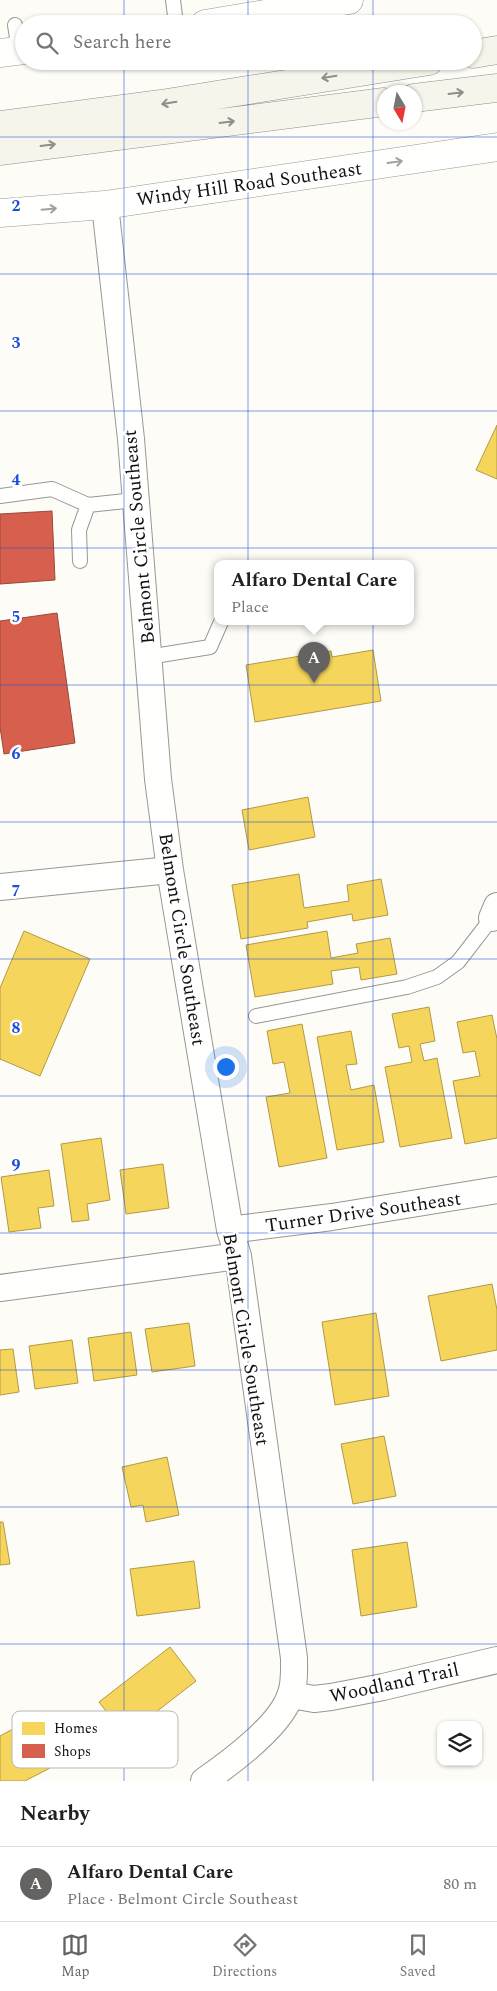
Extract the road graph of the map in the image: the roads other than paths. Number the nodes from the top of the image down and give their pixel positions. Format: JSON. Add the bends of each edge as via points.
{"nodes":[{"id":1,"x":173,"y":0,"type":"edge"},
{"id":2,"x":349,"y":0,"type":"edge"},
{"id":3,"x":312,"y":4,"type":"edge"},
{"id":4,"x":175,"y":15,"type":"edge"},
{"id":5,"x":253,"y":15,"type":"edge"},
{"id":6,"x":497,"y":50,"type":"edge"},
{"id":7,"x":482,"y":52,"type":"edge"},
{"id":8,"x":373,"y":70,"type":"edge"},
{"id":9,"x":497,"y":88,"type":"edge"},
{"id":10,"x":422,"y":97,"type":"edge"},
{"id":11,"x":377,"y":103,"type":"edge"},
{"id":12,"x":0,"y":125,"type":"edge"},
{"id":13,"x":497,"y":147,"type":"edge"},
{"id":14,"x":0,"y":151,"type":"edge"},
{"id":15,"x":105,"y":204,"type":"junction"},
{"id":16,"x":0,"y":213,"type":"edge"},
{"id":17,"x":0,"y":496,"type":"edge"},
{"id":18,"x":135,"y":500,"type":"junction"},
{"id":19,"x":88,"y":505,"type":"junction"},
{"id":20,"x":80,"y":560,"type":"dead end"},
{"id":21,"x":220,"y":625,"type":"edge"},
{"id":22,"x":148,"y":657,"type":"junction"},
{"id":23,"x":170,"y":870,"type":"junction"},
{"id":24,"x":0,"y":886,"type":"edge"},
{"id":25,"x":495,"y":915,"type":"edge"},
{"id":26,"x":256,"y":1016,"type":"dead end"},
{"id":27,"x":497,"y":1190,"type":"edge"},
{"id":28,"x":230,"y":1230,"type":"junction"},
{"id":29,"x":238,"y":1256,"type":"junction"},
{"id":30,"x":0,"y":1288,"type":"edge"},
{"id":31,"x":497,"y":1660,"type":"edge"},
{"id":32,"x":291,"y":1695,"type":"junction"},
{"id":33,"x":204,"y":1781,"type":"edge"}],
"edges":[{"from":1,"to":4,"type":"lane"},
{"from":2,"to":3,"type":"street"},
{"from":3,"to":5,"type":"street"},
{"from":6,"to":7,"type":"main road"},
{"from":8,"to":12,"type":"main road","one_way":true,"via":[[161,104]]},
{"from":10,"to":9,"type":"main road","one_way":true},
{"from":14,"to":11,"type":"main road","one_way":true},
{"from":15,"to":13,"type":"street","name":"Windy Hill Road Southeast","one_way":true},
{"from":16,"to":15,"type":"street","name":"Windy Hill Road Southeast","one_way":true},
{"from":15,"to":18,"type":"street","name":"Belmont Circle Southeast"},
{"from":17,"to":19,"type":"lane","via":[[52,489]]},
{"from":18,"to":19,"type":"lane"},
{"from":18,"to":22,"type":"street","name":"Belmont Circle Southeast"},
{"from":19,"to":20,"type":"lane","via":[[79,530]]},
{"from":21,"to":22,"type":"lane","via":[[210,648]]},
{"from":22,"to":23,"type":"street","name":"Belmont Circle Southeast","via":[[158,779]]},
{"from":23,"to":24,"type":"street"},
{"from":23,"to":28,"type":"street","name":"Belmont Circle Southeast"},
{"from":25,"to":26,"type":"lane","via":[[458,962],[437,977],[406,987]]},
{"from":27,"to":28,"type":"street","name":"Turner Drive Southeast"},
{"from":28,"to":29,"type":"street","name":"Belmont Circle Southeast"},
{"from":29,"to":30,"type":"street"},
{"from":29,"to":32,"type":"street","name":"Belmont Circle Southeast","via":[[294,1658]]},
{"from":31,"to":32,"type":"street","name":"Woodland Trail","via":[[331,1697],[314,1699]]},
{"from":32,"to":33,"type":"street","name":"Belmont Circle Southeast","via":[[272,1726]]}]}
